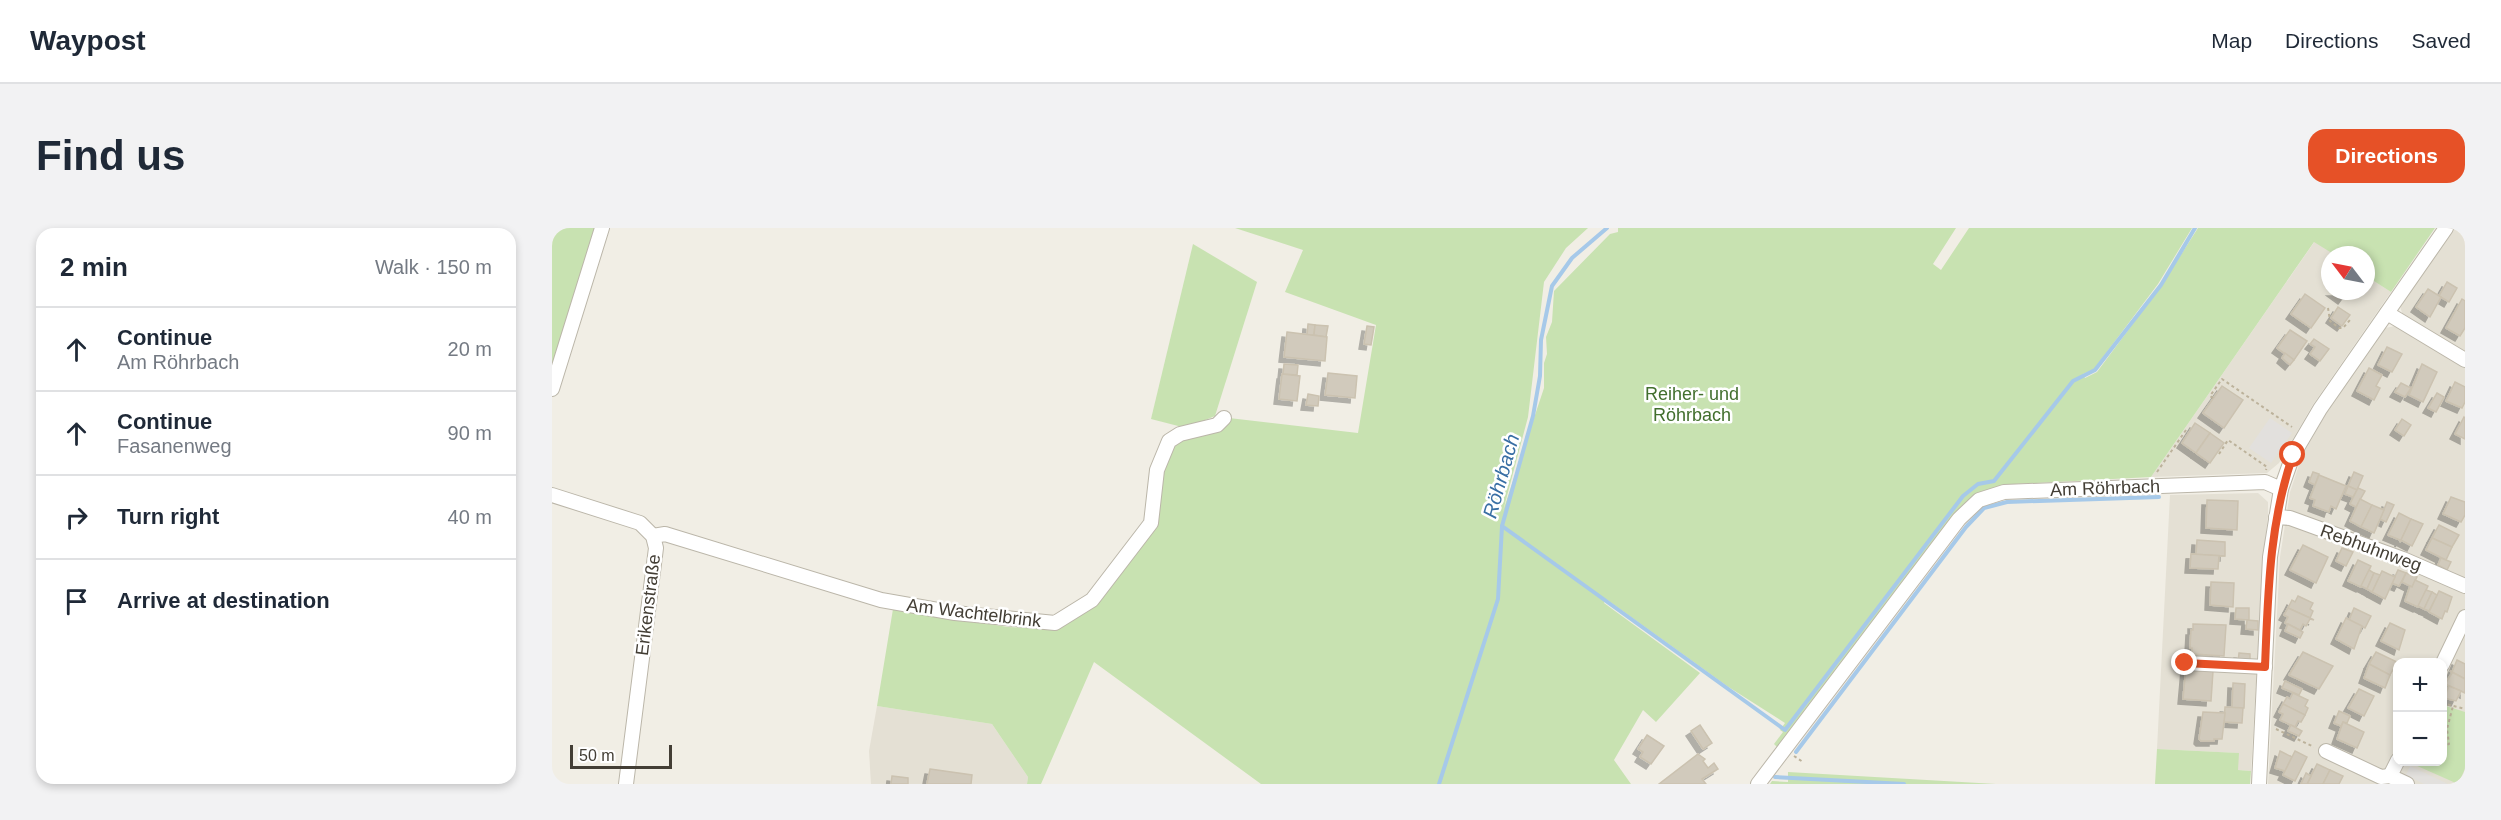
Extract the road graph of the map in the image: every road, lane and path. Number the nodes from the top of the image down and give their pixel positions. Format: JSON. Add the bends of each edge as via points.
{"nodes":[{"id":1,"x":602,"y":228,"type":"edge"},
{"id":2,"x":2446,"y":228,"type":"edge"},
{"id":3,"x":2328,"y":308,"type":"dead end"},
{"id":4,"x":2387,"y":313,"type":"junction"},
{"id":5,"x":2350,"y":320,"type":"dead end"},
{"id":6,"x":2465,"y":360,"type":"edge"},
{"id":7,"x":552,"y":389,"type":"edge"},
{"id":8,"x":2212,"y":398,"type":"dead end"},
{"id":9,"x":1224,"y":418,"type":"dead end"},
{"id":10,"x":2186,"y":430,"type":"dead end"},
{"id":11,"x":2305,"y":435,"type":"junction"},
{"id":12,"x":2219,"y":454,"type":"dead end"},
{"id":13,"x":2265,"y":482,"type":"junction"},
{"id":14,"x":2156,"y":486,"type":"junction"},
{"id":15,"x":2281,"y":489,"type":"junction"},
{"id":16,"x":552,"y":495,"type":"edge"},
{"id":17,"x":2276,"y":517,"type":"junction"},
{"id":18,"x":653,"y":536,"type":"junction"},
{"id":19,"x":2465,"y":586,"type":"edge"},
{"id":20,"x":2465,"y":617,"type":"edge"},
{"id":21,"x":2445,"y":658,"type":"edge"},
{"id":22,"x":2185,"y":663,"type":"dead end"},
{"id":23,"x":2265,"y":667,"type":"junction"},
{"id":24,"x":2447,"y":704,"type":"edge"},
{"id":25,"x":2453,"y":706,"type":"junction"},
{"id":26,"x":2465,"y":709,"type":"edge"},
{"id":27,"x":2262,"y":726,"type":"junction"},
{"id":28,"x":2447,"y":729,"type":"edge"},
{"id":29,"x":2447,"y":729,"type":"edge"},
{"id":30,"x":2447,"y":745,"type":"edge"},
{"id":31,"x":2326,"y":751,"type":"joint"},
{"id":32,"x":2394,"y":766,"type":"edge"},
{"id":33,"x":2390,"y":776,"type":"junction"},
{"id":34,"x":626,"y":784,"type":"edge"},
{"id":35,"x":1758,"y":784,"type":"edge"},
{"id":36,"x":2259,"y":784,"type":"edge"},
{"id":37,"x":2407,"y":784,"type":"edge"}],
"edges":[{"from":1,"to":7,"type":"street"},
{"from":2,"to":4,"type":"street"},
{"from":3,"to":5,"type":"path","via":[[2330,321],[2339,328]]},
{"from":4,"to":6,"type":"street"},
{"from":4,"to":11,"type":"street"},
{"from":8,"to":11,"type":"path","via":[[2222,379]]},
{"from":9,"to":18,"type":"street","name":"Am Wachtelbrink","via":[[1217,425],[1180,434],[1170,441],[1157,470],[1151,523],[1092,600],[1055,623],[955,613],[881,600],[665,534]]},
{"from":10,"to":14,"type":"path","via":[[2155,474]]},
{"from":11,"to":15,"type":"street"},
{"from":12,"to":13,"type":"path","via":[[2228,440],[2267,467]]},
{"from":13,"to":14,"type":"street","name":"Am Röhrbach"},
{"from":13,"to":15,"type":"street","name":"Am Röhrbach"},
{"from":14,"to":35,"type":"street","name":"Am Röhrbach","via":[[2004,492],[1979,500],[1959,519]]},
{"from":15,"to":17,"type":"street"},
{"from":16,"to":18,"type":"street","name":"Erikenstraße","via":[[640,523]]},
{"from":17,"to":19,"type":"street","name":"Rebhuhnweg","via":[[2290,518],[2403,559]]},
{"from":17,"to":23,"type":"street","via":[[2270,557]]},
{"from":18,"to":34,"type":"street","name":"Erikenstraße","via":[[656,548]]},
{"from":20,"to":21,"type":"street"},
{"from":22,"to":23,"type":"street"},
{"from":23,"to":27,"type":"street"},
{"from":24,"to":25,"type":"path"},
{"from":25,"to":26,"type":"path"},
{"from":25,"to":29,"type":"path"},
{"from":27,"to":31,"type":"path"},
{"from":27,"to":36,"type":"street"},
{"from":28,"to":30,"type":"path"},
{"from":31,"to":33,"type":"street","via":[[2381,777]]},
{"from":32,"to":33,"type":"street"},
{"from":33,"to":37,"type":"street"}]}
